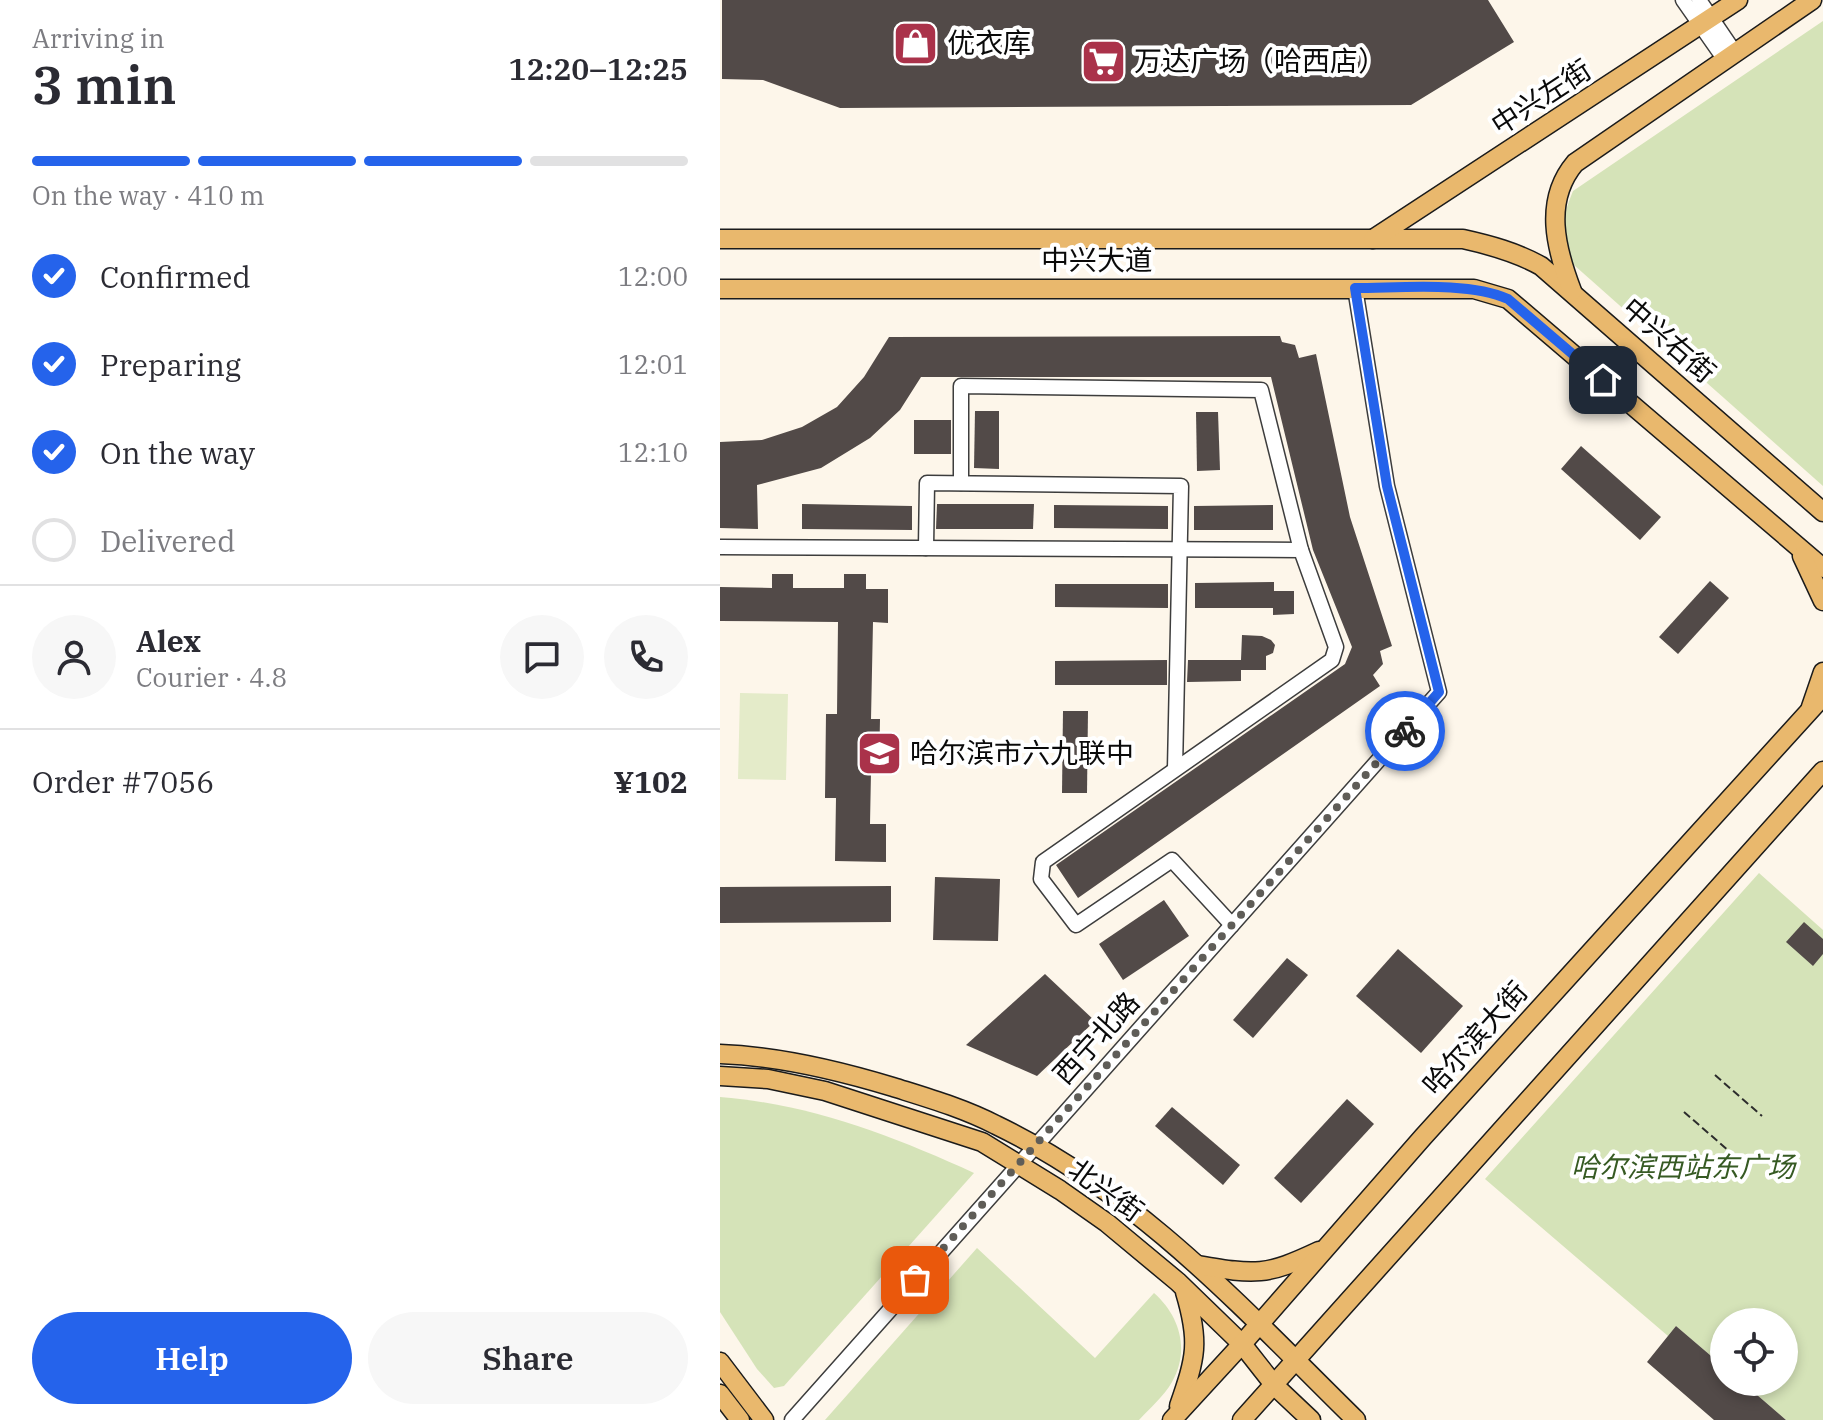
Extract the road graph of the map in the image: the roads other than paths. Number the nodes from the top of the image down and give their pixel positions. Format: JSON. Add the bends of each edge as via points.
{"nodes":[{"id":1,"x":1683,"y":0,"type":"edge"},
{"id":2,"x":1699,"y":0,"type":"edge"},
{"id":3,"x":1738,"y":0,"type":"edge"},
{"id":4,"x":1812,"y":0,"type":"edge"},
{"id":5,"x":1706,"y":23,"type":"junction"},
{"id":6,"x":1730,"y":57,"type":"junction"},
{"id":7,"x":720,"y":239,"type":"edge"},
{"id":8,"x":1373,"y":239,"type":"junction"},
{"id":9,"x":1463,"y":239,"type":"joint"},
{"id":10,"x":1355,"y":288,"type":"junction"},
{"id":11,"x":720,"y":289,"type":"edge"},
{"id":12,"x":1573,"y":294,"type":"junction"},
{"id":13,"x":961,"y":483,"type":"junction"},
{"id":14,"x":1822,"y":511,"type":"edge"},
{"id":15,"x":1794,"y":543,"type":"junction"},
{"id":16,"x":720,"y":547,"type":"edge"},
{"id":17,"x":926,"y":548,"type":"junction"},
{"id":18,"x":1180,"y":550,"type":"junction"},
{"id":19,"x":1301,"y":550,"type":"junction"},
{"id":20,"x":1823,"y":568,"type":"edge"},
{"id":21,"x":1823,"y":601,"type":"edge"},
{"id":22,"x":1823,"y":672,"type":"edge"},
{"id":23,"x":1817,"y":703,"type":"edge"},
{"id":24,"x":1175,"y":769,"type":"junction"},
{"id":25,"x":1823,"y":771,"type":"edge"},
{"id":26,"x":1232,"y":925,"type":"junction"},
{"id":27,"x":720,"y":1054,"type":"edge"},
{"id":28,"x":720,"y":1076,"type":"edge"},
{"id":29,"x":1034,"y":1146,"type":"junction"},
{"id":30,"x":1018,"y":1164,"type":"junction"},
{"id":31,"x":1325,"y":1248,"type":"junction"},
{"id":32,"x":1196,"y":1264,"type":"junction"},
{"id":33,"x":1185,"y":1289,"type":"junction"},
{"id":34,"x":1260,"y":1323,"type":"junction"},
{"id":35,"x":1242,"y":1344,"type":"junction"},
{"id":36,"x":720,"y":1362,"type":"edge"},
{"id":37,"x":1297,"y":1362,"type":"junction"},
{"id":38,"x":1275,"y":1386,"type":"junction"},
{"id":39,"x":720,"y":1394,"type":"edge"},
{"id":40,"x":1173,"y":1418,"type":"edge"},
{"id":41,"x":740,"y":1420,"type":"edge"},
{"id":42,"x":764,"y":1420,"type":"edge"},
{"id":43,"x":792,"y":1420,"type":"edge"},
{"id":44,"x":1242,"y":1420,"type":"edge"},
{"id":45,"x":1311,"y":1420,"type":"edge"},
{"id":46,"x":1356,"y":1420,"type":"edge"}],
"edges":[{"from":1,"to":5,"type":"street"},
{"from":2,"to":5,"type":"street"},
{"from":3,"to":5,"type":"main road","name":"中兴左街"},
{"from":4,"to":6,"type":"main road"},
{"from":5,"to":6,"type":"street"},
{"from":5,"to":8,"type":"main road","name":"中兴左街"},
{"from":6,"to":12,"type":"main road","via":[[1565,175],[1554,229]]},
{"from":7,"to":8,"type":"main road","name":"中兴大道"},
{"from":8,"to":9,"type":"main road","name":"中兴大道"},
{"from":9,"to":12,"type":"main road","name":"中兴右街","via":[[1519,254]]},
{"from":10,"to":11,"type":"main road","name":"中兴大道"},
{"from":10,"to":15,"type":"main road","name":"中兴大道","via":[[1474,289],[1508,299]]},
{"from":10,"to":26,"type":"street","name":"西宁北路","via":[[1387,486],[1439,692]]},
{"from":12,"to":14,"type":"main road","name":"中兴右街"},
{"from":13,"to":17,"type":"street","via":[[927,483]]},
{"from":13,"to":18,"type":"street","via":[[1181,486]]},
{"from":13,"to":19,"type":"street","via":[[961,386],[1261,390]]},
{"from":15,"to":20,"type":"main road"},
{"from":15,"to":21,"type":"main road"},
{"from":16,"to":17,"type":"street"},
{"from":17,"to":18,"type":"street"},
{"from":18,"to":19,"type":"street"},
{"from":18,"to":24,"type":"street"},
{"from":19,"to":24,"type":"street","via":[[1336,647],[1332,660]]},
{"from":22,"to":23,"type":"main road"},
{"from":23,"to":31,"type":"main road","name":"哈尔滨大街"},
{"from":24,"to":26,"type":"street","via":[[1043,862],[1041,879],[1076,925],[1172,860]]},
{"from":25,"to":37,"type":"main road"},
{"from":26,"to":29,"type":"street","name":"西宁北路"},
{"from":27,"to":29,"type":"main road","name":"北兴街","via":[[791,1061],[860,1077],[968,1112]]},
{"from":28,"to":30,"type":"main road","name":"北兴街","via":[[768,1079],[864,1102],[982,1142]]},
{"from":29,"to":30,"type":"street","name":"西宁北路"},
{"from":29,"to":32,"type":"main road","name":"北兴街","via":[[1132,1208]]},
{"from":30,"to":33,"type":"main road","name":"北兴街","via":[[1107,1223]]},
{"from":30,"to":43,"type":"street","name":"西宁北路"},
{"from":31,"to":32,"type":"main road","via":[[1283,1268],[1255,1274]]},
{"from":31,"to":34,"type":"main road","name":"哈尔滨大街"},
{"from":32,"to":34,"type":"main road","name":"北兴街"},
{"from":33,"to":35,"type":"main road","name":"北兴街"},
{"from":33,"to":40,"type":"main road","via":[[1196,1336],[1194,1359]]},
{"from":34,"to":35,"type":"main road","name":"哈尔滨大街"},
{"from":34,"to":37,"type":"main road","name":"北兴街"},
{"from":35,"to":38,"type":"main road","name":"北兴街"},
{"from":35,"to":40,"type":"main road","name":"哈尔滨大街"},
{"from":36,"to":42,"type":"main road"},
{"from":37,"to":38,"type":"main road"},
{"from":37,"to":46,"type":"main road","name":"北兴街"},
{"from":38,"to":44,"type":"main road"},
{"from":38,"to":45,"type":"main road","name":"北兴街"},
{"from":39,"to":41,"type":"main road"}]}
